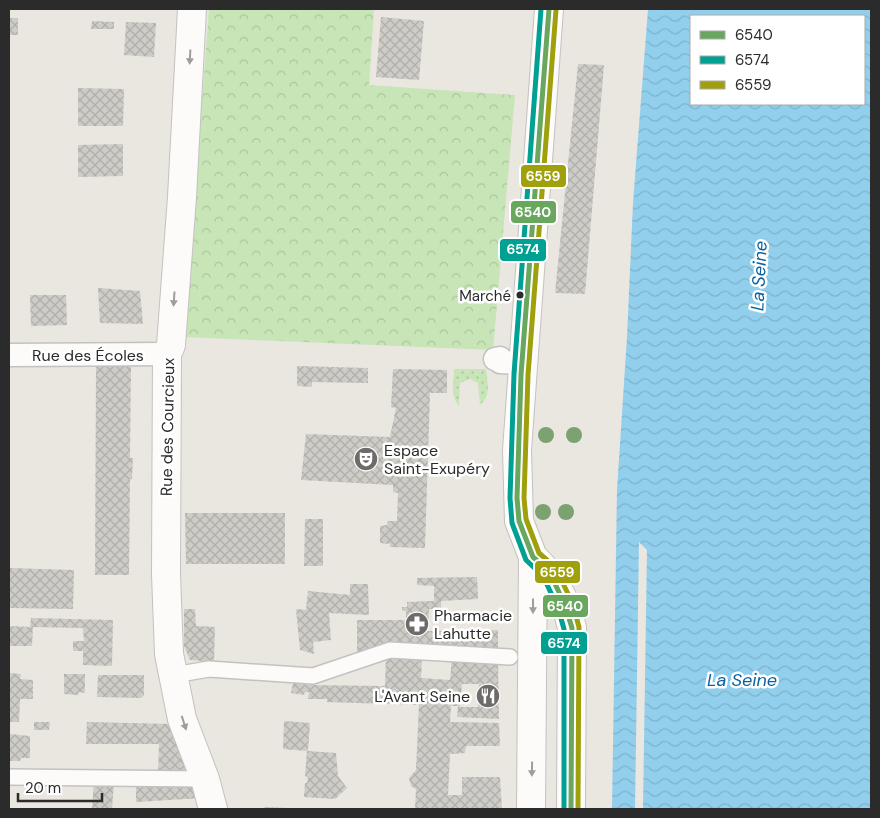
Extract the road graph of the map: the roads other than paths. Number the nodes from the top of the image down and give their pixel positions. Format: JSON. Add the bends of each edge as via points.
{"nodes":[{"id":1,"x":192,"y":9,"type":"edge"},
{"id":2,"x":548,"y":9,"type":"edge"},
{"id":3,"x":167,"y":354,"type":"junction"},
{"id":4,"x":9,"y":355,"type":"edge"},
{"id":5,"x":495,"y":359,"type":"dead end"},
{"id":6,"x":522,"y":363,"type":"junction"},
{"id":7,"x":533,"y":558,"type":"junction"},
{"id":8,"x":510,"y":657,"type":"dead end"},
{"id":9,"x":174,"y":675,"type":"junction"},
{"id":10,"x":9,"y":777,"type":"edge"},
{"id":11,"x":205,"y":779,"type":"junction"},
{"id":12,"x":213,"y":809,"type":"edge"},
{"id":13,"x":531,"y":809,"type":"edge"},
{"id":14,"x":572,"y":809,"type":"edge"}],
"edges":[{"from":1,"to":3,"type":"street","name":"Rue des Courcieux","one_way":true,"via":[[182,196],[171,344]]},
{"from":2,"to":6,"type":"street"},
{"from":3,"to":4,"type":"street","name":"Rue des Écoles"},
{"from":3,"to":9,"type":"street","name":"Rue des Courcieux","via":[[166,574],[169,654]]},
{"from":5,"to":6,"type":"street"},
{"from":6,"to":7,"type":"street","via":[[517,498],[520,521]]},
{"from":7,"to":13,"type":"street","one_way":true},
{"from":7,"to":14,"type":"street","via":[[549,571],[566,605],[572,628]]},
{"from":8,"to":9,"type":"lane","via":[[390,650],[313,676],[209,670]]},
{"from":9,"to":11,"type":"street","name":"Rue des Courcieux","one_way":true,"via":[[182,719]]},
{"from":10,"to":11,"type":"lane"},
{"from":11,"to":12,"type":"street","name":"Rue des Courcieux"}]}
